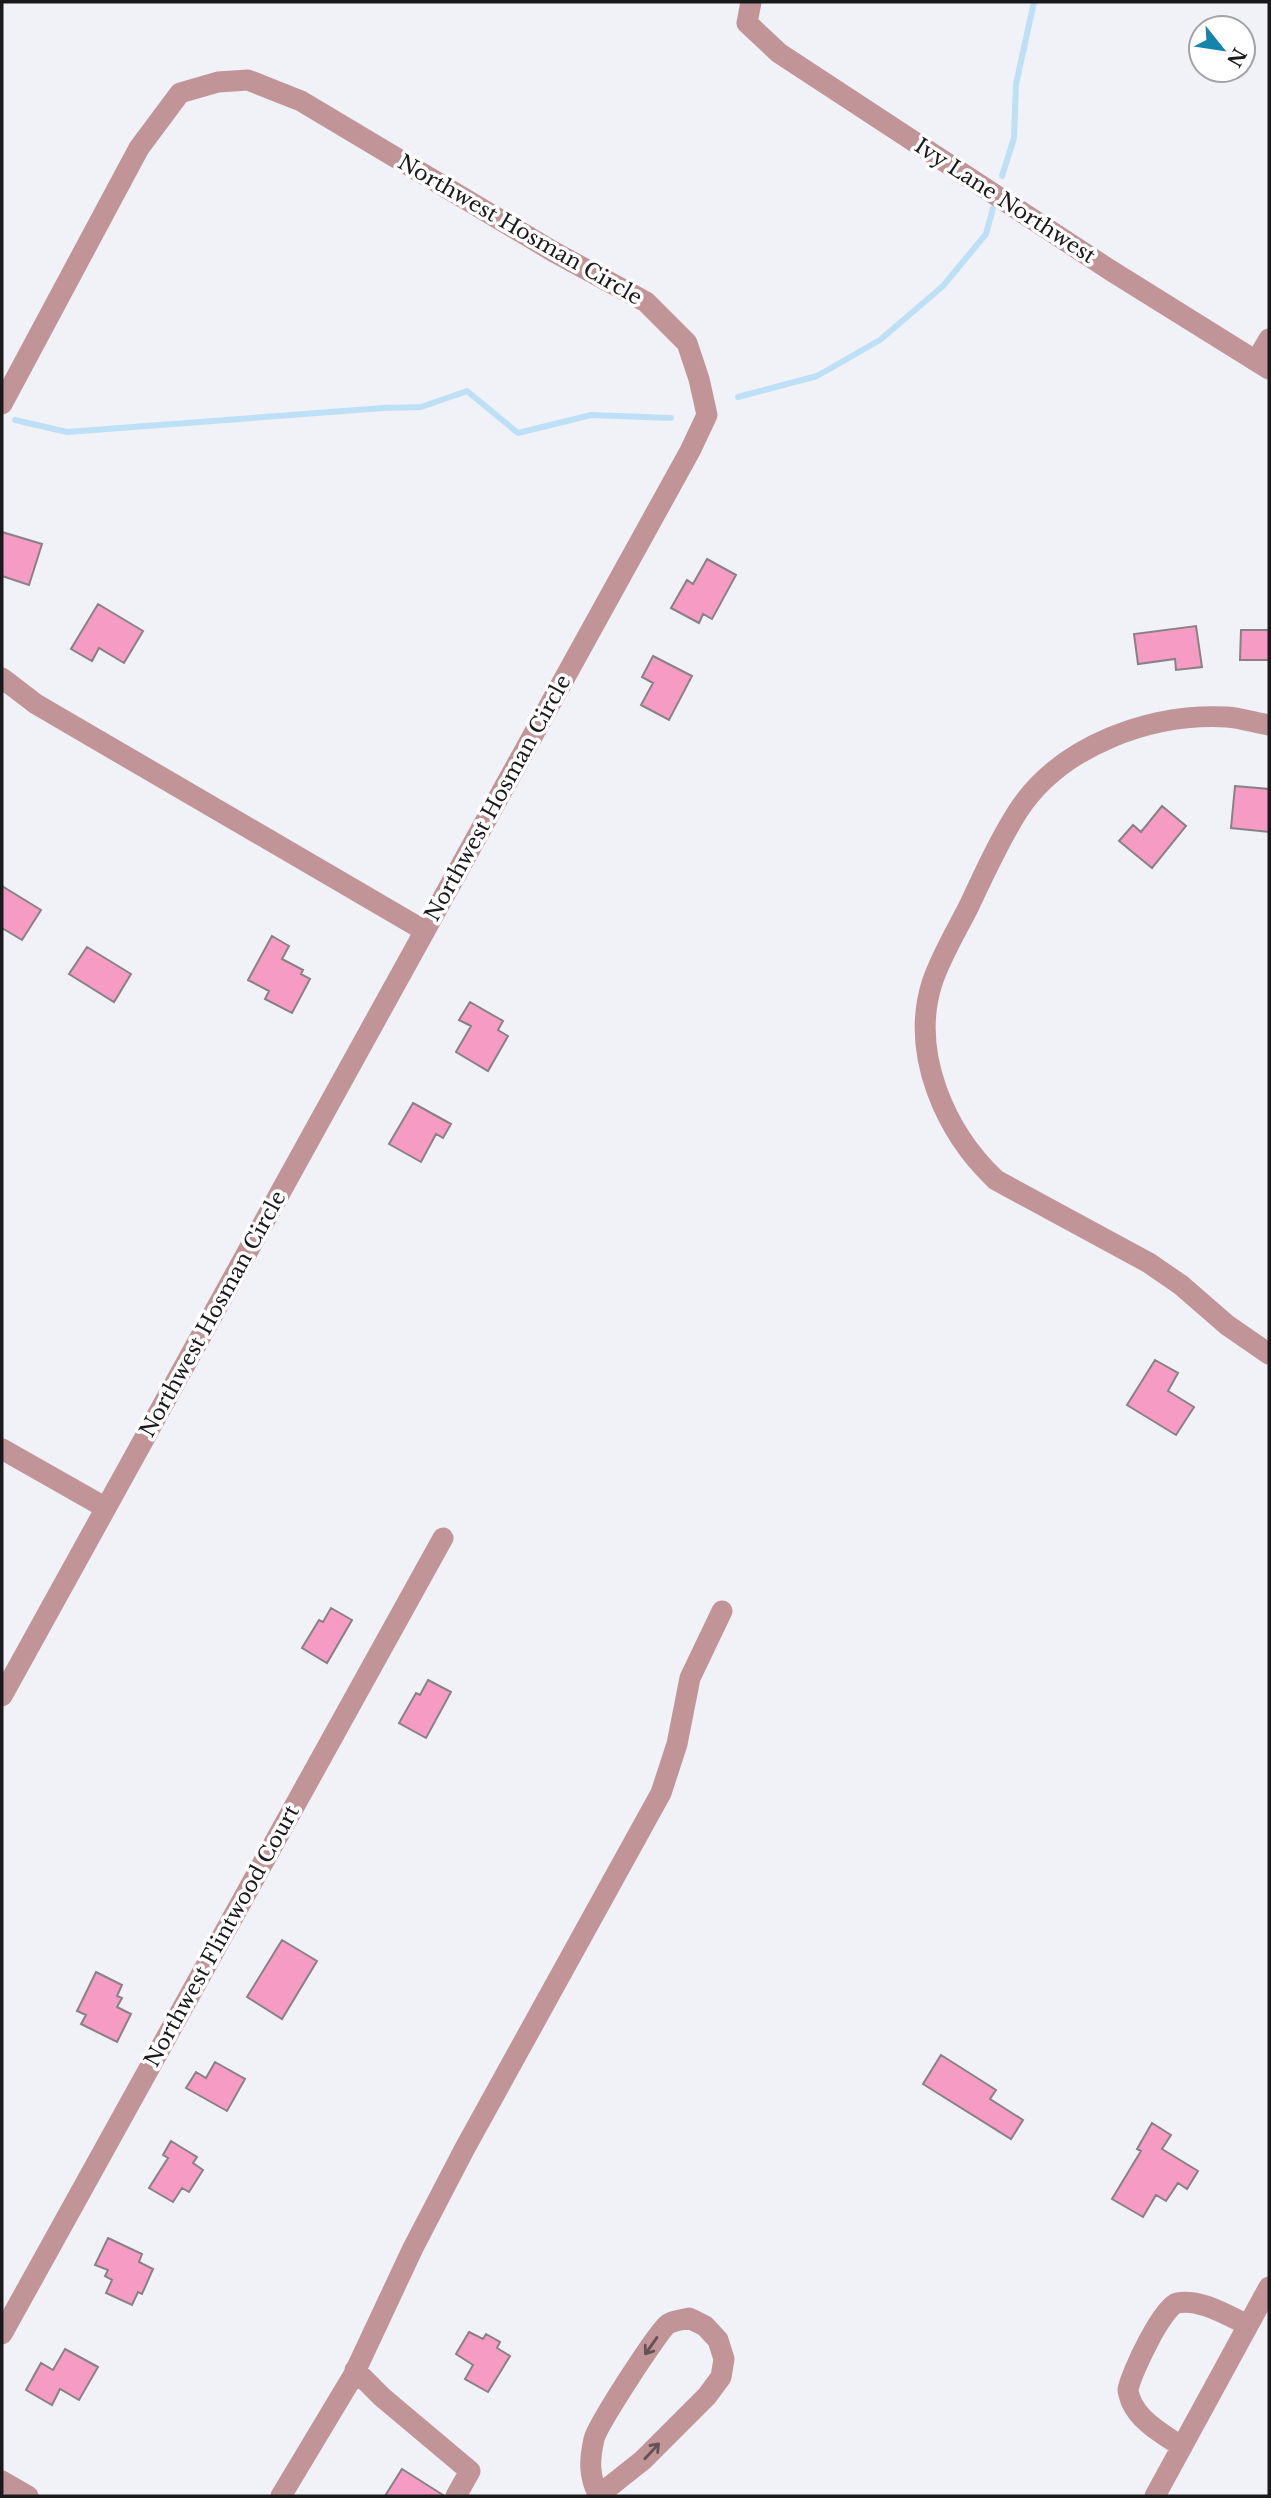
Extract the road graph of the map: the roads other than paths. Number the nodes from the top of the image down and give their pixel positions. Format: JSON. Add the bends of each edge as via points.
{"nodes":[{"id":1,"x":751,"y":2,"type":"edge"},
{"id":2,"x":1269,"y":340,"type":"edge"},
{"id":3,"x":1263,"y":365,"type":"edge"},
{"id":4,"x":2,"y":404,"type":"edge"},
{"id":5,"x":2,"y":678,"type":"edge"},
{"id":6,"x":1269,"y":725,"type":"edge"},
{"id":7,"x":425,"y":932,"type":"junction"},
{"id":8,"x":1269,"y":1354,"type":"edge"},
{"id":9,"x":2,"y":1449,"type":"edge"},
{"id":10,"x":106,"y":1508,"type":"junction"},
{"id":11,"x":443,"y":1538,"type":"dead end"},
{"id":12,"x":722,"y":1611,"type":"dead end"},
{"id":13,"x":2,"y":1696,"type":"edge"},
{"id":14,"x":1269,"y":2287,"type":"edge"},
{"id":15,"x":1248,"y":2325,"type":"junction"},
{"id":16,"x":2,"y":2334,"type":"edge"},
{"id":17,"x":355,"y":2370,"type":"junction"},
{"id":18,"x":1182,"y":2447,"type":"junction"},
{"id":19,"x":4,"y":2487,"type":"edge"},
{"id":20,"x":28,"y":2496,"type":"edge"},
{"id":21,"x":281,"y":2496,"type":"edge"},
{"id":22,"x":456,"y":2496,"type":"edge"},
{"id":23,"x":599,"y":2496,"type":"edge"},
{"id":24,"x":1155,"y":2496,"type":"edge"}],
"edges":[{"from":1,"to":3,"type":"street","name":"Ivy Lane Northwest","via":[[747,23],[779,53]]},
{"from":2,"to":3,"type":"street"},
{"from":4,"to":7,"type":"street","name":"Northwest Hosman Circle","via":[[139,148],[180,93],[218,82],[248,80],[301,101],[646,302],[687,344],[707,415]]},
{"from":5,"to":7,"type":"street","name":"Northwest Hosman Circle","via":[[36,704]]},
{"from":6,"to":8,"type":"street","via":[[1229,717],[1140,726],[1088,748],[1050,774],[1019,809],[992,858],[933,980],[926,1007],[935,1086],[952,1125],[976,1161],[996,1180],[1181,1285]]},
{"from":7,"to":10,"type":"street","name":"Northwest Hosman Circle"},
{"from":9,"to":10,"type":"street"},
{"from":10,"to":13,"type":"street","name":"Northwest Hosman Circle"},
{"from":11,"to":16,"type":"street","name":"Northwest Flintwood Court"},
{"from":12,"to":17,"type":"street","via":[[690,1678],[677,1744],[661,1793],[465,2148]]},
{"from":14,"to":15,"type":"street"},
{"from":15,"to":18,"type":"street"},
{"from":15,"to":18,"type":"street","via":[[1192,2303],[1172,2305],[1145,2349],[1128,2392],[1149,2425]]},
{"from":17,"to":21,"type":"street"},
{"from":17,"to":22,"type":"street","via":[[470,2471]]},
{"from":18,"to":24,"type":"street"},
{"from":19,"to":20,"type":"street"},
{"from":23,"to":23,"type":"street","one_way":true,"via":[[643,2460],[721,2377],[724,2359],[719,2340],[705,2326],[689,2318],[666,2325],[632,2374],[595,2436],[591,2475]]}]}
